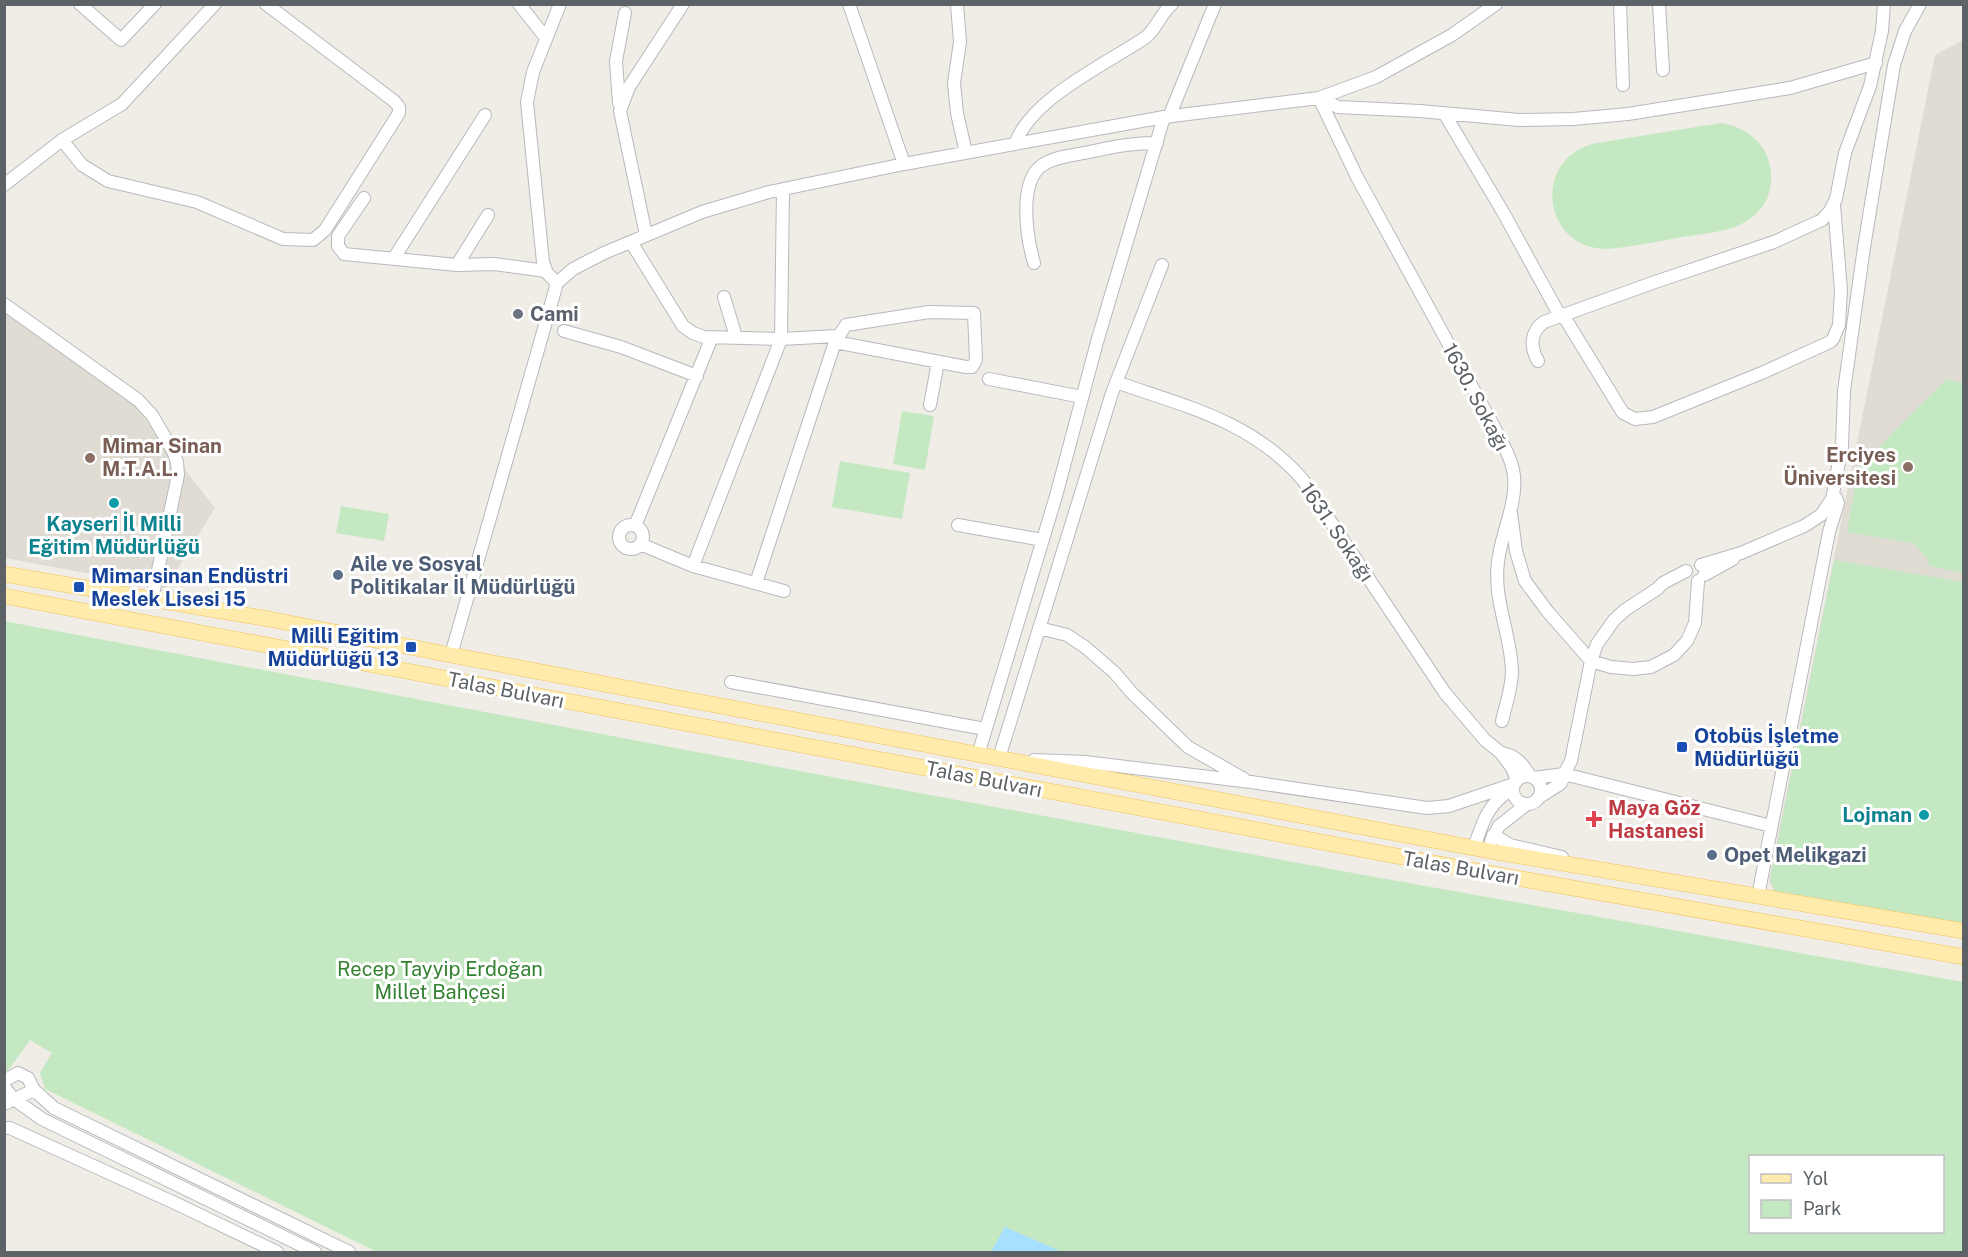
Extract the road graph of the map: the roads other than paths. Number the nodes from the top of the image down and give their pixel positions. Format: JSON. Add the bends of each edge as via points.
{"nodes":[{"id":1,"x":80,"y":4,"type":"edge"},
{"id":2,"x":155,"y":4,"type":"edge"},
{"id":3,"x":215,"y":4,"type":"edge"},
{"id":4,"x":266,"y":4,"type":"edge"},
{"id":5,"x":519,"y":4,"type":"edge"},
{"id":6,"x":560,"y":4,"type":"edge"},
{"id":7,"x":682,"y":4,"type":"edge"},
{"id":8,"x":849,"y":4,"type":"edge"},
{"id":9,"x":957,"y":4,"type":"edge"},
{"id":10,"x":1172,"y":4,"type":"edge"},
{"id":11,"x":1215,"y":4,"type":"edge"},
{"id":12,"x":1496,"y":4,"type":"edge"},
{"id":13,"x":1620,"y":4,"type":"edge"},
{"id":14,"x":1659,"y":4,"type":"edge"},
{"id":15,"x":1884,"y":4,"type":"edge"},
{"id":16,"x":1920,"y":4,"type":"edge"},
{"id":17,"x":625,"y":13,"type":"dead end"},
{"id":18,"x":546,"y":38,"type":"junction"},
{"id":19,"x":1876,"y":63,"type":"junction"},
{"id":20,"x":1663,"y":70,"type":"dead end"},
{"id":21,"x":1623,"y":85,"type":"dead end"},
{"id":22,"x":1319,"y":98,"type":"junction"},
{"id":23,"x":620,"y":111,"type":"junction"},
{"id":24,"x":1444,"y":113,"type":"junction"},
{"id":25,"x":485,"y":115,"type":"dead end"},
{"id":26,"x":1167,"y":117,"type":"junction"},
{"id":27,"x":62,"y":140,"type":"junction"},
{"id":28,"x":1157,"y":143,"type":"junction"},
{"id":29,"x":1016,"y":144,"type":"junction"},
{"id":30,"x":966,"y":153,"type":"junction"},
{"id":31,"x":904,"y":164,"type":"junction"},
{"id":32,"x":4,"y":185,"type":"edge"},
{"id":33,"x":783,"y":189,"type":"junction"},
{"id":34,"x":364,"y":198,"type":"dead end"},
{"id":35,"x":1834,"y":205,"type":"junction"},
{"id":36,"x":488,"y":215,"type":"dead end"},
{"id":37,"x":646,"y":235,"type":"junction"},
{"id":38,"x":631,"y":242,"type":"junction"},
{"id":39,"x":394,"y":258,"type":"junction"},
{"id":40,"x":1034,"y":263,"type":"dead end"},
{"id":41,"x":457,"y":265,"type":"junction"},
{"id":42,"x":1162,"y":265,"type":"dead end"},
{"id":43,"x":546,"y":271,"type":"junction"},
{"id":44,"x":557,"y":283,"type":"junction"},
{"id":45,"x":724,"y":297,"type":"dead end"},
{"id":46,"x":4,"y":304,"type":"edge"},
{"id":47,"x":1561,"y":316,"type":"junction"},
{"id":48,"x":564,"y":331,"type":"dead end"},
{"id":49,"x":712,"y":337,"type":"junction"},
{"id":50,"x":736,"y":338,"type":"junction"},
{"id":51,"x":781,"y":339,"type":"junction"},
{"id":52,"x":836,"y":339,"type":"junction"},
{"id":53,"x":1538,"y":361,"type":"dead end"},
{"id":54,"x":938,"y":362,"type":"junction"},
{"id":55,"x":697,"y":376,"type":"junction"},
{"id":56,"x":989,"y":379,"type":"dead end"},
{"id":57,"x":1116,"y":382,"type":"junction"},
{"id":58,"x":1082,"y":397,"type":"junction"},
{"id":59,"x":930,"y":405,"type":"dead end"},
{"id":60,"x":1835,"y":490,"type":"junction"},
{"id":61,"x":1510,"y":509,"type":"junction"},
{"id":62,"x":958,"y":525,"type":"dead end"},
{"id":63,"x":635,"y":526,"type":"junction"},
{"id":64,"x":1043,"y":540,"type":"junction"},
{"id":65,"x":640,"y":544,"type":"junction"},
{"id":66,"x":693,"y":566,"type":"junction"},
{"id":67,"x":4,"y":574,"type":"edge"},
{"id":68,"x":1696,"y":574,"type":"junction"},
{"id":69,"x":756,"y":584,"type":"junction"},
{"id":70,"x":784,"y":591,"type":"dead end"},
{"id":71,"x":4,"y":596,"type":"edge"},
{"id":72,"x":152,"y":600,"type":"junction"},
{"id":73,"x":4,"y":606,"type":"edge"},
{"id":74,"x":1039,"y":628,"type":"junction"},
{"id":75,"x":451,"y":655,"type":"junction"},
{"id":76,"x":1591,"y":661,"type":"junction"},
{"id":77,"x":731,"y":682,"type":"dead end"},
{"id":78,"x":1502,"y":721,"type":"dead end"},
{"id":79,"x":985,"y":729,"type":"junction"},
{"id":80,"x":1501,"y":753,"type":"junction"},
{"id":81,"x":978,"y":754,"type":"junction"},
{"id":82,"x":999,"y":758,"type":"junction"},
{"id":83,"x":1564,"y":774,"type":"junction"},
{"id":84,"x":1532,"y":777,"type":"junction"},
{"id":85,"x":1251,"y":782,"type":"junction"},
{"id":86,"x":1515,"y":784,"type":"junction"},
{"id":87,"x":1472,"y":799,"type":"junction"},
{"id":88,"x":1533,"y":801,"type":"junction"},
{"id":89,"x":1488,"y":811,"type":"junction"},
{"id":90,"x":1771,"y":826,"type":"junction"},
{"id":91,"x":1493,"y":835,"type":"junction"},
{"id":92,"x":1474,"y":847,"type":"junction"},
{"id":93,"x":1490,"y":851,"type":"junction"},
{"id":94,"x":1621,"y":872,"type":"junction"},
{"id":95,"x":1758,"y":896,"type":"junction"},
{"id":96,"x":1964,"y":931,"type":"edge"},
{"id":97,"x":1964,"y":957,"type":"edge"},
{"id":98,"x":1964,"y":966,"type":"edge"},
{"id":99,"x":4,"y":1081,"type":"edge"},
{"id":100,"x":4,"y":1087,"type":"edge"},
{"id":101,"x":34,"y":1090,"type":"junction"},
{"id":102,"x":9,"y":1102,"type":"edge"},
{"id":103,"x":4,"y":1128,"type":"edge"},
{"id":104,"x":277,"y":1252,"type":"edge"},
{"id":105,"x":315,"y":1252,"type":"edge"},
{"id":106,"x":349,"y":1252,"type":"edge"}],
"edges":[{"from":1,"to":2,"type":"street","via":[[121,40]]},
{"from":3,"to":27,"type":"street","via":[[122,104]]},
{"from":4,"to":27,"type":"street","via":[[394,101],[399,110],[317,238],[283,239],[197,202],[108,181],[82,165]]},
{"from":5,"to":18,"type":"street"},
{"from":6,"to":18,"type":"street"},
{"from":7,"to":23,"type":"street","via":[[628,87]]},
{"from":8,"to":31,"type":"street"},
{"from":9,"to":30,"type":"street","via":[[960,42],[954,83]]},
{"from":10,"to":29,"type":"street","via":[[1149,35],[1069,86],[1034,114],[1022,128]]},
{"from":11,"to":26,"type":"street"},
{"from":12,"to":22,"type":"street","via":[[1452,35],[1376,77]]},
{"from":13,"to":21,"type":"street"},
{"from":14,"to":20,"type":"street"},
{"from":15,"to":19,"type":"street"},
{"from":16,"to":60,"type":"street","via":[[1893,65],[1864,246]]},
{"from":17,"to":23,"type":"street","via":[[616,61]]},
{"from":18,"to":43,"type":"street","via":[[532,72],[527,102]]},
{"from":19,"to":24,"type":"street","via":[[1790,87],[1628,114],[1545,120]]},
{"from":19,"to":35,"type":"street","via":[[1845,153]]},
{"from":22,"to":24,"type":"street","via":[[1338,107]]},
{"from":22,"to":26,"type":"street"},
{"from":22,"to":61,"type":"street","name":"1630. Sokağı","via":[[1357,177],[1509,458],[1514,483]]},
{"from":23,"to":37,"type":"street"},
{"from":24,"to":47,"type":"street"},
{"from":25,"to":39,"type":"street"},
{"from":26,"to":28,"type":"street"},
{"from":26,"to":29,"type":"street"},
{"from":27,"to":32,"type":"street"},
{"from":28,"to":40,"type":"street","via":[[1133,143],[1052,160],[1037,169],[1026,212]]},
{"from":28,"to":58,"type":"street"},
{"from":29,"to":30,"type":"street"},
{"from":30,"to":31,"type":"street"},
{"from":31,"to":33,"type":"street"},
{"from":33,"to":37,"type":"street","via":[[724,205]]},
{"from":33,"to":51,"type":"street"},
{"from":34,"to":39,"type":"street","via":[[338,236],[339,249],[344,254]]},
{"from":35,"to":47,"type":"street","via":[[1817,224],[1774,242]]},
{"from":35,"to":47,"type":"street","via":[[1841,283],[1838,331],[1830,342],[1764,372],[1653,417],[1635,418],[1623,413]]},
{"from":36,"to":41,"type":"street"},
{"from":37,"to":38,"type":"street"},
{"from":38,"to":44,"type":"street","via":[[583,263]]},
{"from":38,"to":49,"type":"street","via":[[683,326],[698,336]]},
{"from":39,"to":41,"type":"street"},
{"from":41,"to":43,"type":"street","via":[[494,264]]},
{"from":42,"to":57,"type":"street"},
{"from":43,"to":44,"type":"street"},
{"from":44,"to":75,"type":"street"},
{"from":45,"to":50,"type":"street"},
{"from":46,"to":72,"type":"street","via":[[131,394],[152,416],[173,450],[178,475]]},
{"from":47,"to":53,"type":"street","via":[[1535,330],[1533,348]]},
{"from":48,"to":55,"type":"street","via":[[621,347]]},
{"from":49,"to":50,"type":"street"},
{"from":49,"to":55,"type":"street"},
{"from":50,"to":51,"type":"street"},
{"from":51,"to":52,"type":"street"},
{"from":51,"to":66,"type":"street"},
{"from":52,"to":54,"type":"street"},
{"from":52,"to":54,"type":"street","via":[[846,325],[929,312],[975,313],[976,363],[969,367]]},
{"from":52,"to":69,"type":"street"},
{"from":54,"to":59,"type":"street"},
{"from":55,"to":63,"type":"street"},
{"from":56,"to":58,"type":"street"},
{"from":57,"to":74,"type":"street"},
{"from":57,"to":80,"type":"street","name":"1631. Sokağı","via":[[1234,425],[1287,462],[1303,480],[1448,697]]},
{"from":58,"to":64,"type":"street"},
{"from":60,"to":68,"type":"street","via":[[1827,508],[1815,520],[1741,553],[1730,562]]},
{"from":60,"to":90,"type":"street","via":[[1838,503]]},
{"from":61,"to":76,"type":"street","via":[[1516,551],[1526,581]]},
{"from":61,"to":78,"type":"street","name":"1630. Sokağı","via":[[1497,575],[1512,669]]},
{"from":62,"to":64,"type":"street"},
{"from":63,"to":65,"type":"street","via":[[642,534]]},
{"from":63,"to":65,"type":"street","via":[[621,531],[620,542],[630,549]]},
{"from":64,"to":79,"type":"street"},
{"from":65,"to":66,"type":"street"},
{"from":66,"to":69,"type":"street"},
{"from":67,"to":72,"type":"main road","name":"Talas Bulvarı"},
{"from":68,"to":76,"type":"street","via":[[1636,601],[1614,620],[1597,644]]},
{"from":68,"to":76,"type":"street","via":[[1695,624],[1674,655],[1652,667],[1633,669]]},
{"from":69,"to":70,"type":"street"},
{"from":71,"to":97,"type":"main road","name":"Talas Bulvarı","via":[[1477,871]]},
{"from":72,"to":75,"type":"main road","name":"Talas Bulvarı"},
{"from":73,"to":98,"type":"main road","via":[[1472,879]]},
{"from":74,"to":82,"type":"street"},
{"from":74,"to":85,"type":"street","via":[[1067,635],[1085,647],[1188,747]]},
{"from":75,"to":81,"type":"main road","name":"Talas Bulvarı"},
{"from":76,"to":83,"type":"street","via":[[1573,755]]},
{"from":77,"to":79,"type":"street"},
{"from":79,"to":81,"type":"street"},
{"from":80,"to":84,"type":"street","name":"1631. Sokağı","via":[[1519,761]]},
{"from":80,"to":86,"type":"street","name":"1631. Sokağı"},
{"from":81,"to":82,"type":"main road","name":"Talas Bulvarı"},
{"from":82,"to":85,"type":"street","via":[[1085,762]]},
{"from":82,"to":92,"type":"main road","name":"Talas Bulvarı"},
{"from":83,"to":84,"type":"street"},
{"from":83,"to":88,"type":"street","via":[[1556,789]]},
{"from":83,"to":90,"type":"street"},
{"from":84,"to":86,"type":"street","via":[[1525,776]]},
{"from":84,"to":88,"type":"street","via":[[1541,789]]},
{"from":85,"to":87,"type":"street","via":[[1416,808],[1438,808]]},
{"from":86,"to":87,"type":"street"},
{"from":86,"to":88,"type":"street","via":[[1518,801]]},
{"from":86,"to":89,"type":"street"},
{"from":87,"to":89,"type":"street"},
{"from":88,"to":91,"type":"street","via":[[1502,822]]},
{"from":89,"to":92,"type":"street"},
{"from":90,"to":95,"type":"street"},
{"from":91,"to":93,"type":"street"},
{"from":91,"to":94,"type":"street","via":[[1510,845]]},
{"from":92,"to":93,"type":"main road","name":"Talas Bulvarı"},
{"from":93,"to":94,"type":"main road","name":"Talas Bulvarı"},
{"from":94,"to":95,"type":"main road","name":"Talas Bulvarı"},
{"from":95,"to":96,"type":"main road","name":"Talas Bulvarı"},
{"from":99,"to":101,"type":"street","via":[[18,1073],[28,1078]]},
{"from":100,"to":102,"type":"street"},
{"from":101,"to":102,"type":"street"},
{"from":101,"to":106,"type":"street","via":[[54,1108]]},
{"from":102,"to":105,"type":"street"},
{"from":103,"to":104,"type":"street"}]}
